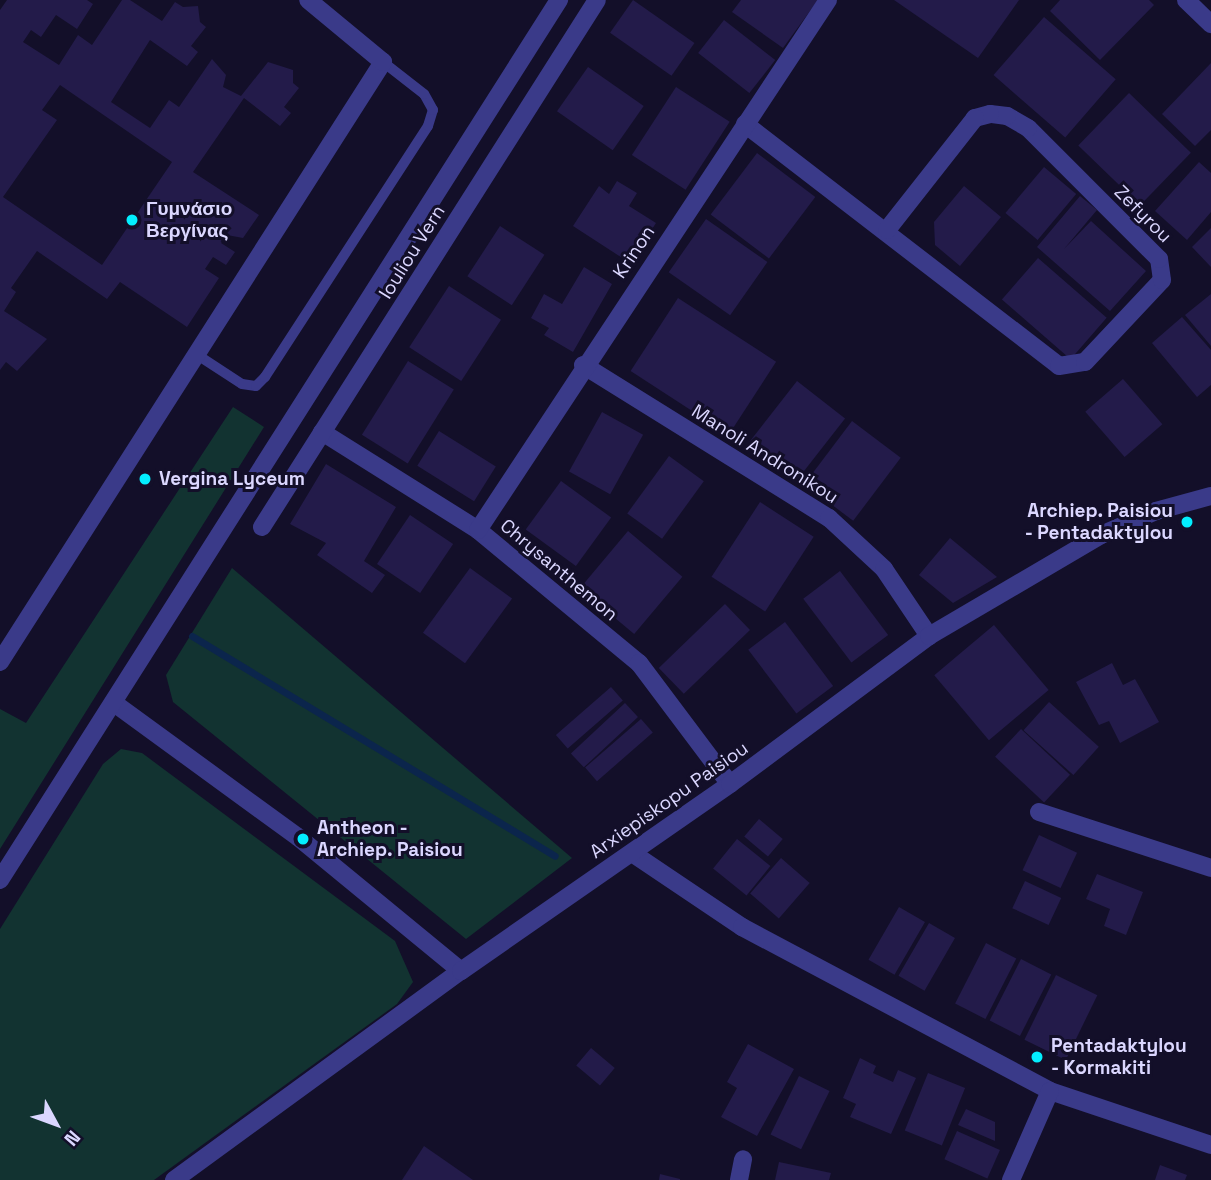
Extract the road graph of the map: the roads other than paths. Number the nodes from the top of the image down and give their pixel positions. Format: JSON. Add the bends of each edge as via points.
{"nodes":[{"id":1,"x":308,"y":0,"type":"edge"},
{"id":2,"x":559,"y":0,"type":"edge"},
{"id":3,"x":597,"y":0,"type":"edge"},
{"id":4,"x":828,"y":0,"type":"edge"},
{"id":5,"x":1186,"y":0,"type":"edge"},
{"id":6,"x":1211,"y":24,"type":"edge"},
{"id":7,"x":383,"y":62,"type":"junction"},
{"id":8,"x":745,"y":124,"type":"junction"},
{"id":9,"x":887,"y":230,"type":"junction"},
{"id":10,"x":199,"y":356,"type":"junction"},
{"id":11,"x":583,"y":365,"type":"junction"},
{"id":12,"x":322,"y":432,"type":"junction"},
{"id":13,"x":1211,"y":496,"type":"edge"},
{"id":14,"x":262,"y":527,"type":"dead end"},
{"id":15,"x":478,"y":530,"type":"junction"},
{"id":16,"x":7,"y":634,"type":"edge"},
{"id":17,"x":929,"y":636,"type":"junction"},
{"id":18,"x":0,"y":662,"type":"edge"},
{"id":19,"x":114,"y":703,"type":"junction"},
{"id":20,"x":730,"y":785,"type":"junction"},
{"id":21,"x":1039,"y":812,"type":"dead end"},
{"id":22,"x":632,"y":853,"type":"junction"},
{"id":23,"x":1211,"y":868,"type":"edge"},
{"id":24,"x":0,"y":880,"type":"edge"},
{"id":25,"x":461,"y":971,"type":"junction"},
{"id":26,"x":1050,"y":1091,"type":"junction"},
{"id":27,"x":1211,"y":1145,"type":"edge"},
{"id":28,"x":743,"y":1159,"type":"dead end"},
{"id":29,"x":174,"y":1180,"type":"edge"},
{"id":30,"x":739,"y":1180,"type":"edge"},
{"id":31,"x":1011,"y":1180,"type":"edge"}],
"edges":[{"from":1,"to":7,"type":"street"},
{"from":2,"to":19,"type":"street"},
{"from":3,"to":12,"type":"street","name":"Iouliou Vern"},
{"from":4,"to":8,"type":"street","name":"Krinon"},
{"from":5,"to":6,"type":"street"},
{"from":7,"to":10,"type":"street"},
{"from":7,"to":10,"type":"lane","via":[[424,94],[433,110],[428,126],[265,377],[256,386],[242,384]]},
{"from":8,"to":9,"type":"street","name":"Zefyrou"},
{"from":8,"to":11,"type":"street","name":"Krinon"},
{"from":9,"to":9,"type":"street","name":"Zefyrou","via":[[1066,369],[1085,362],[1162,280],[1159,259],[1028,128],[1007,116],[975,118]]},
{"from":10,"to":16,"type":"street"},
{"from":11,"to":15,"type":"street","name":"Krinon"},
{"from":11,"to":17,"type":"street","name":"Manoli Andronikou","via":[[829,519],[884,569]]},
{"from":12,"to":14,"type":"street","name":"Iouliou Vern"},
{"from":12,"to":15,"type":"street","name":"Chrysanthemon"},
{"from":13,"to":17,"type":"street","name":"Arxiepiskopu Paisiou","via":[[1156,511],[1101,535]]},
{"from":15,"to":20,"type":"street","name":"Chrysanthemon","via":[[639,663]]},
{"from":16,"to":18,"type":"street"},
{"from":17,"to":20,"type":"street","name":"Arxiepiskopu Paisiou"},
{"from":19,"to":24,"type":"street"},
{"from":19,"to":25,"type":"street","via":[[298,837]]},
{"from":20,"to":22,"type":"street","name":"Arxiepiskopu Paisiou"},
{"from":21,"to":23,"type":"street"},
{"from":22,"to":25,"type":"street","name":"Arxiepiskopu Paisiou"},
{"from":22,"to":26,"type":"street","via":[[742,927]]},
{"from":25,"to":29,"type":"street","name":"Arxiepiskopu Paisiou"},
{"from":26,"to":27,"type":"street"},
{"from":26,"to":31,"type":"street"},
{"from":28,"to":30,"type":"street"}]}
